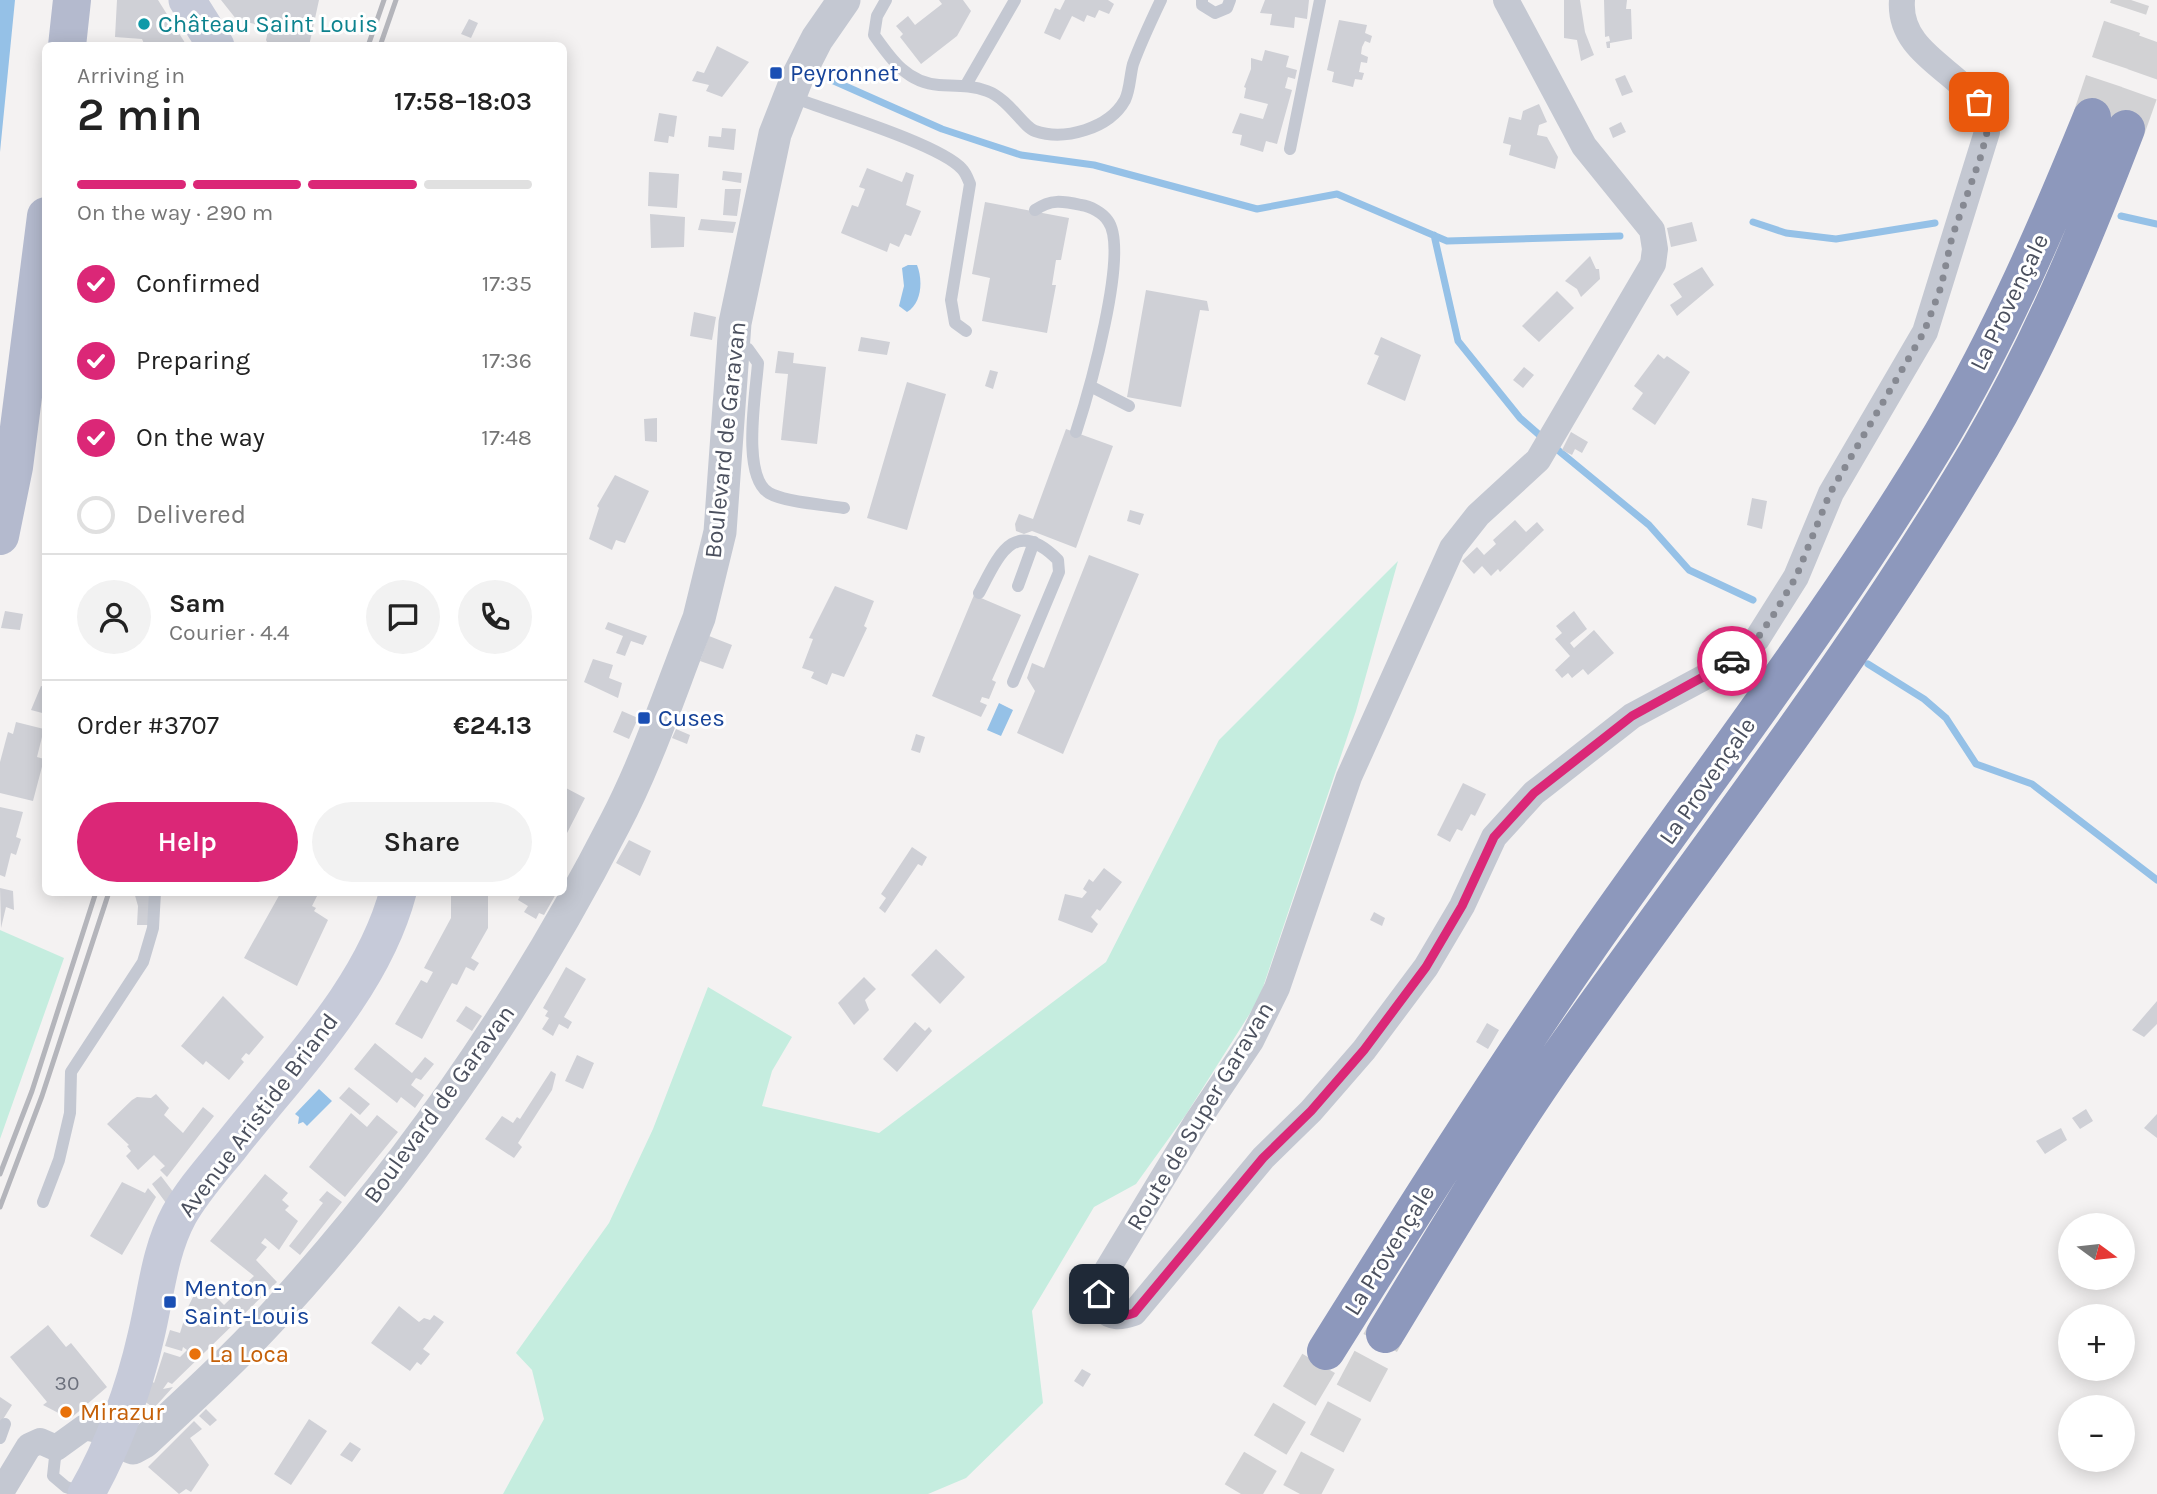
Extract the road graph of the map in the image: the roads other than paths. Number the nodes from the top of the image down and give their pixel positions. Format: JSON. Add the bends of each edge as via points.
{"nodes":[{"id":1,"x":72,"y":0,"type":"edge"},
{"id":2,"x":187,"y":0,"type":"edge"},
{"id":3,"x":844,"y":0,"type":"edge"},
{"id":4,"x":886,"y":0,"type":"edge"},
{"id":5,"x":1015,"y":0,"type":"edge"},
{"id":6,"x":1161,"y":0,"type":"edge"},
{"id":7,"x":1202,"y":0,"type":"edge"},
{"id":8,"x":1230,"y":0,"type":"edge"},
{"id":9,"x":1320,"y":0,"type":"edge"},
{"id":10,"x":1506,"y":0,"type":"edge"},
{"id":11,"x":1902,"y":0,"type":"edge"},
{"id":12,"x":67,"y":42,"type":"edge"},
{"id":13,"x":213,"y":42,"type":"edge"},
{"id":14,"x":966,"y":85,"type":"junction"},
{"id":15,"x":788,"y":96,"type":"junction"},
{"id":16,"x":1290,"y":149,"type":"dead end"},
{"id":17,"x":1035,"y":210,"type":"dead end"},
{"id":18,"x":42,"y":247,"type":"edge"},
{"id":19,"x":966,"y":331,"type":"dead end"},
{"id":20,"x":733,"y":346,"type":"junction"},
{"id":21,"x":1090,"y":386,"type":"junction"},
{"id":22,"x":1129,"y":406,"type":"dead end"},
{"id":23,"x":1076,"y":432,"type":"dead end"},
{"id":24,"x":844,"y":508,"type":"dead end"},
{"id":25,"x":0,"y":536,"type":"edge"},
{"id":26,"x":1034,"y":542,"type":"junction"},
{"id":27,"x":1018,"y":586,"type":"dead end"},
{"id":28,"x":979,"y":593,"type":"dead end"},
{"id":29,"x":1013,"y":682,"type":"dead end"},
{"id":30,"x":155,"y":896,"type":"edge"},
{"id":31,"x":397,"y":896,"type":"edge"},
{"id":32,"x":43,"y":1202,"type":"dead end"},
{"id":33,"x":1385,"y":1335,"type":"tunnel mouth"},
{"id":34,"x":1326,"y":1351,"type":"tunnel mouth"},
{"id":35,"x":5,"y":1424,"type":"dead end"},
{"id":36,"x":0,"y":1438,"type":"edge"},
{"id":37,"x":113,"y":1440,"type":"junction"},
{"id":38,"x":56,"y":1448,"type":"junction"},
{"id":39,"x":0,"y":1494,"type":"edge"},
{"id":40,"x":86,"y":1494,"type":"edge"}],
"edges":[{"from":1,"to":12,"type":"main road"},
{"from":2,"to":13,"type":"main road"},
{"from":3,"to":15,"type":"street","name":"Boulevard de Garavan","via":[[817,39]]},
{"from":4,"to":14,"type":"lane","via":[[874,35],[896,66],[936,85]]},
{"from":5,"to":14,"type":"lane"},
{"from":6,"to":14,"type":"lane","via":[[1133,66],[1125,100],[1110,116],[1078,133],[1051,135],[1031,130],[1011,105]]},
{"from":7,"to":8,"type":"lane","via":[[1202,5],[1215,13],[1227,8]]},
{"from":9,"to":16,"type":"lane"},
{"from":10,"to":11,"type":"street","name":"Route de Super Garavan","via":[[1584,146],[1653,230],[1653,264],[1538,460],[1478,515],[1452,548],[1349,777],[1277,988],[1251,1041],[1104,1275],[1100,1308],[1119,1318],[1134,1313],[1263,1158],[1364,1050],[1426,967],[1462,906],[1494,837],[1534,793],[1632,716],[1739,657],[1757,639],[1796,577],[1830,493],[1924,332],[1987,132],[1979,102],[1938,67],[1907,29]]},
{"from":15,"to":19,"type":"lane","via":[[918,144],[963,170],[970,184],[951,300],[955,324]]},
{"from":15,"to":20,"type":"street","name":"Boulevard de Garavan","via":[[775,134]]},
{"from":17,"to":21,"type":"lane","via":[[1057,200],[1090,206],[1109,221],[1116,245]]},
{"from":18,"to":25,"type":"main road"},
{"from":20,"to":24,"type":"lane","via":[[748,349],[758,363],[752,460],[756,481],[770,494]]},
{"from":20,"to":37,"type":"street","name":"Boulevard de Garavan","via":[[720,531],[709,583],[639,770],[583,881],[474,1064],[292,1295],[144,1442],[133,1448]]},
{"from":21,"to":22,"type":"lane"},
{"from":21,"to":23,"type":"lane"},
{"from":26,"to":27,"type":"lane"},
{"from":26,"to":28,"type":"lane","via":[[1013,541],[1003,548]]},
{"from":26,"to":29,"type":"lane","via":[[1058,560],[1059,572]]},
{"from":30,"to":32,"type":"lane","via":[[153,928],[143,962],[71,1072],[70,1114]]},
{"from":31,"to":37,"type":"main road","name":"Avenue Aristide Briand","via":[[390,922],[341,1005],[180,1213],[163,1254],[146,1339]]},
{"from":33,"to":34,"type":"highway","name":"La Provençale","via":[[1566,1048],[1771,765],[1981,446],[2056,301],[2109,123],[1950,420],[1909,487],[1537,1023]]},
{"from":35,"to":36,"type":"lane"},
{"from":37,"to":38,"type":"street","via":[[85,1427]]},
{"from":37,"to":40,"type":"main road"},
{"from":38,"to":39,"type":"street","via":[[40,1441],[29,1446]]},
{"from":38,"to":40,"type":"lane","via":[[53,1476]]}]}
